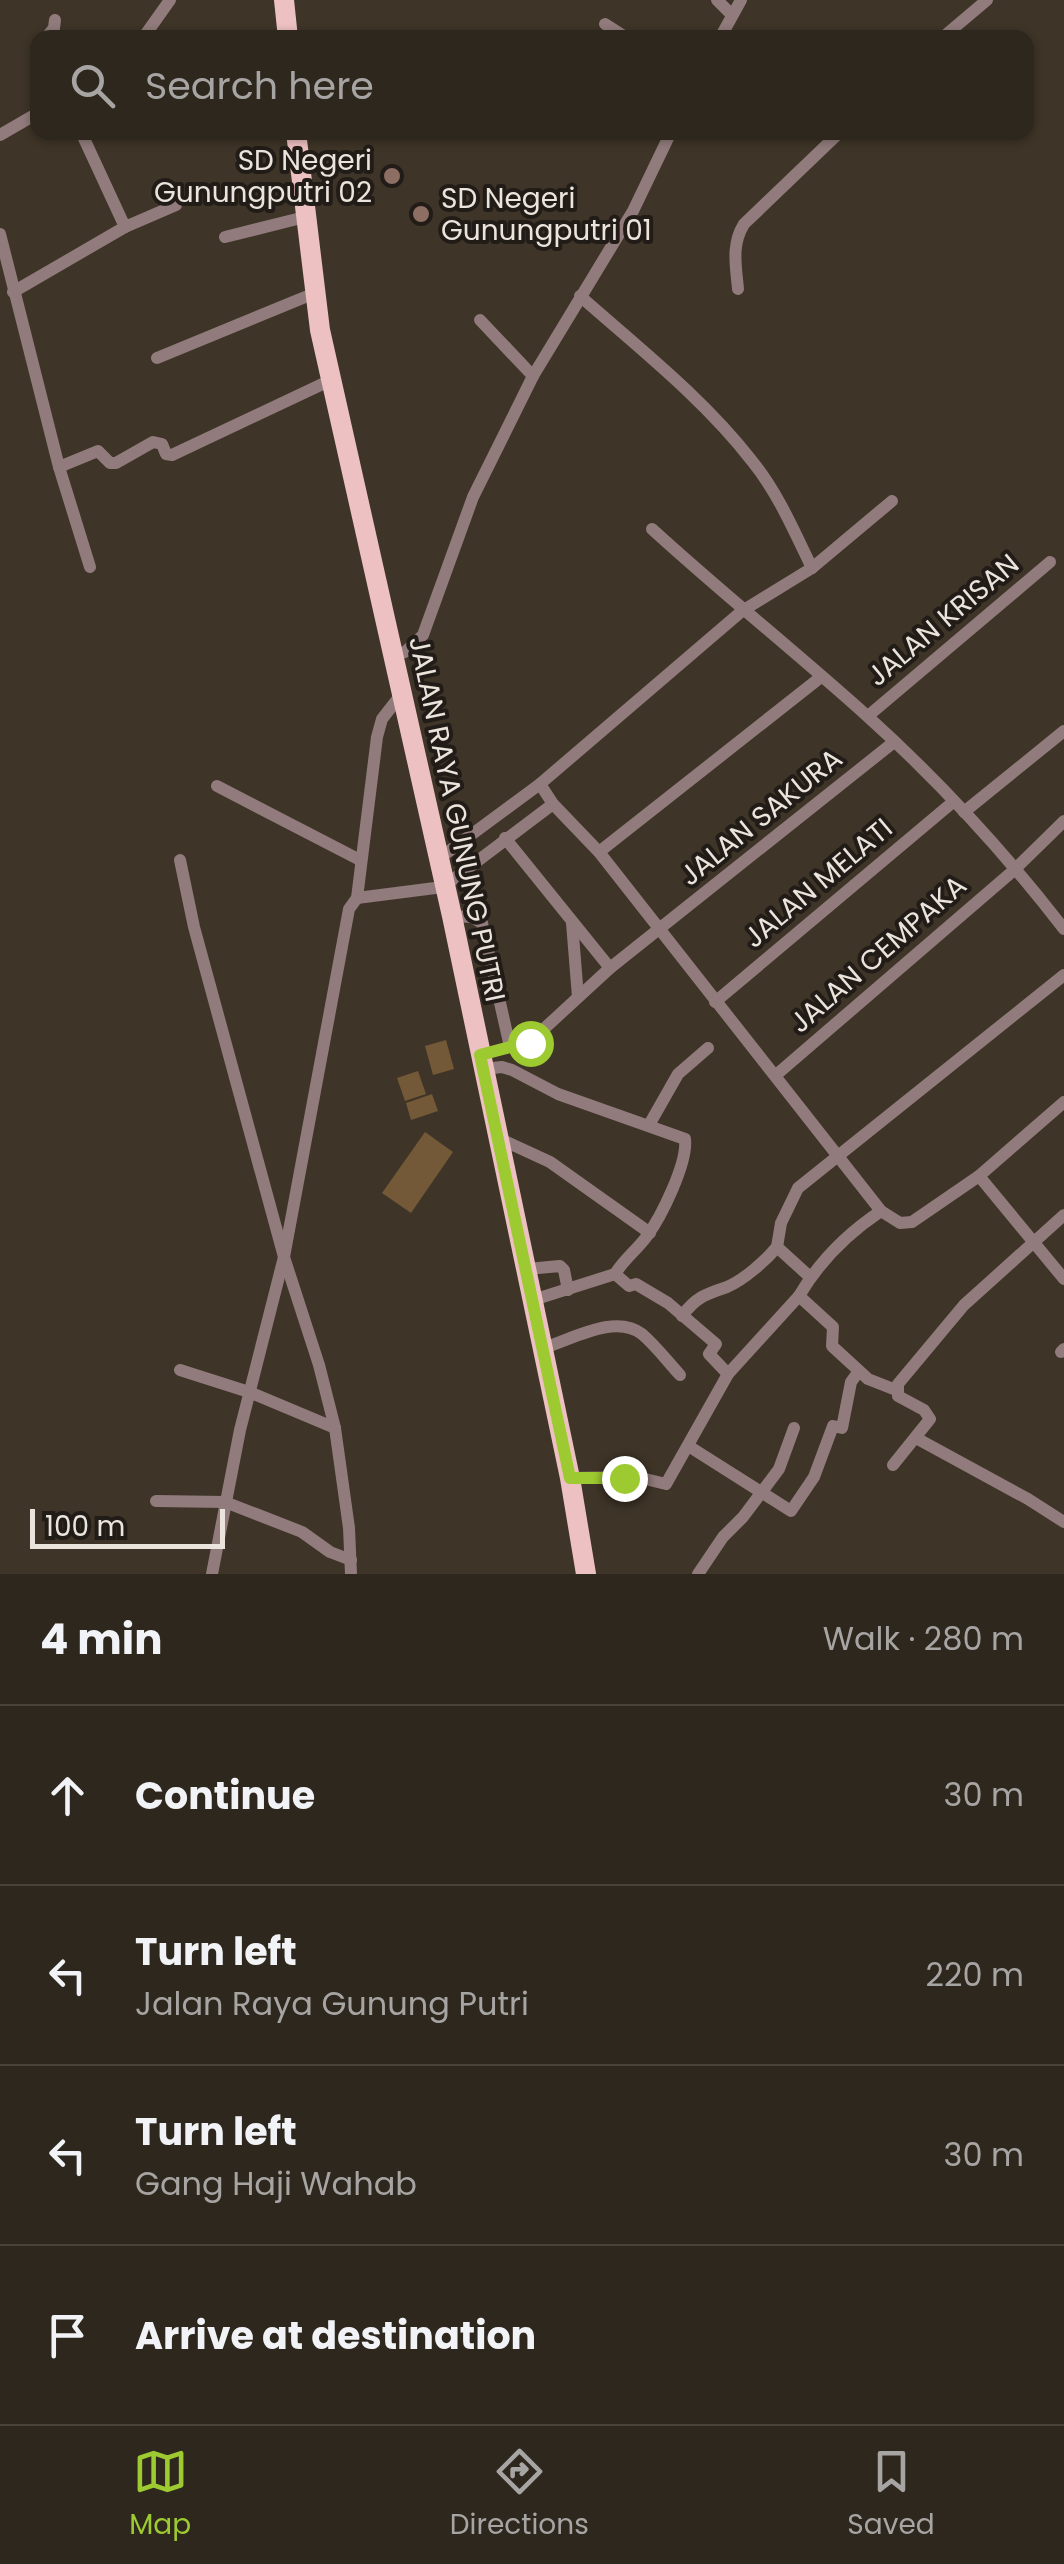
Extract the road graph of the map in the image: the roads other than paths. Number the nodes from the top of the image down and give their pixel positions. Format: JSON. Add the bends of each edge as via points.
{"nodes":[{"id":1,"x":170,"y":0,"type":"edge"},
{"id":2,"x":284,"y":0,"type":"edge"},
{"id":3,"x":717,"y":0,"type":"edge"},
{"id":4,"x":740,"y":0,"type":"edge"},
{"id":5,"x":987,"y":0,"type":"edge"},
{"id":6,"x":732,"y":15,"type":"junction"},
{"id":7,"x":55,"y":20,"type":"dead end"},
{"id":8,"x":604,"y":24,"type":"dead end"},
{"id":9,"x":52,"y":30,"type":"edge"},
{"id":10,"x":149,"y":30,"type":"edge"},
{"id":11,"x":287,"y":30,"type":"edge"},
{"id":12,"x":614,"y":30,"type":"edge"},
{"id":13,"x":724,"y":30,"type":"edge"},
{"id":14,"x":951,"y":30,"type":"edge"},
{"id":15,"x":30,"y":118,"type":"edge"},
{"id":16,"x":0,"y":135,"type":"edge"},
{"id":17,"x":85,"y":140,"type":"edge"},
{"id":18,"x":297,"y":140,"type":"edge"},
{"id":19,"x":667,"y":140,"type":"edge"},
{"id":20,"x":832,"y":140,"type":"edge"},
{"id":21,"x":176,"y":204,"type":"dead end"},
{"id":22,"x":305,"y":217,"type":"junction"},
{"id":23,"x":125,"y":226,"type":"junction"},
{"id":24,"x":0,"y":234,"type":"edge"},
{"id":25,"x":224,"y":237,"type":"dead end"},
{"id":26,"x":738,"y":289,"type":"dead end"},
{"id":27,"x":14,"y":292,"type":"junction"},
{"id":28,"x":315,"y":293,"type":"junction"},
{"id":29,"x":580,"y":296,"type":"junction"},
{"id":30,"x":480,"y":320,"type":"dead end"},
{"id":31,"x":158,"y":358,"type":"dead end"},
{"id":32,"x":533,"y":376,"type":"junction"},
{"id":33,"x":330,"y":380,"type":"junction"},
{"id":34,"x":59,"y":467,"type":"junction"},
{"id":35,"x":892,"y":501,"type":"dead end"},
{"id":36,"x":652,"y":529,"type":"dead end"},
{"id":37,"x":1050,"y":562,"type":"dead end"},
{"id":38,"x":90,"y":567,"type":"dead end"},
{"id":39,"x":812,"y":568,"type":"junction"},
{"id":40,"x":742,"y":611,"type":"junction"},
{"id":41,"x":394,"y":654,"type":"junction"},
{"id":42,"x":821,"y":677,"type":"junction"},
{"id":43,"x":400,"y":696,"type":"junction"},
{"id":44,"x":868,"y":716,"type":"junction"},
{"id":45,"x":1064,"y":731,"type":"edge"},
{"id":46,"x":894,"y":742,"type":"junction"},
{"id":47,"x":540,"y":784,"type":"junction"},
{"id":48,"x":216,"y":786,"type":"dead end"},
{"id":49,"x":953,"y":802,"type":"junction"},
{"id":50,"x":552,"y":804,"type":"junction"},
{"id":51,"x":964,"y":812,"type":"junction"},
{"id":52,"x":1064,"y":821,"type":"edge"},
{"id":53,"x":505,"y":838,"type":"junction"},
{"id":54,"x":599,"y":852,"type":"junction"},
{"id":55,"x":180,"y":860,"type":"dead end"},
{"id":56,"x":360,"y":860,"type":"junction"},
{"id":57,"x":437,"y":860,"type":"junction"},
{"id":58,"x":1013,"y":870,"type":"junction"},
{"id":59,"x":442,"y":887,"type":"junction"},
{"id":60,"x":357,"y":898,"type":"junction"},
{"id":61,"x":452,"y":916,"type":"junction"},
{"id":62,"x":572,"y":920,"type":"junction"},
{"id":63,"x":1062,"y":924,"type":"edge"},
{"id":64,"x":660,"y":931,"type":"junction"},
{"id":65,"x":610,"y":968,"type":"junction"},
{"id":66,"x":1064,"y":975,"type":"edge"},
{"id":67,"x":578,"y":997,"type":"junction"},
{"id":68,"x":715,"y":1002,"type":"junction"},
{"id":69,"x":506,"y":1032,"type":"junction"},
{"id":70,"x":510,"y":1047,"type":"junction"},
{"id":71,"x":708,"y":1048,"type":"dead end"},
{"id":72,"x":480,"y":1054,"type":"junction"},
{"id":73,"x":776,"y":1075,"type":"junction"},
{"id":74,"x":1064,"y":1102,"type":"edge"},
{"id":75,"x":649,"y":1125,"type":"junction"},
{"id":76,"x":498,"y":1138,"type":"junction"},
{"id":77,"x":838,"y":1156,"type":"junction"},
{"id":78,"x":979,"y":1176,"type":"junction"},
{"id":79,"x":881,"y":1211,"type":"junction"},
{"id":80,"x":1064,"y":1215,"type":"edge"},
{"id":81,"x":650,"y":1233,"type":"junction"},
{"id":82,"x":1034,"y":1241,"type":"junction"},
{"id":83,"x":777,"y":1246,"type":"junction"},
{"id":84,"x":284,"y":1257,"type":"junction"},
{"id":85,"x":526,"y":1269,"type":"junction"},
{"id":86,"x":615,"y":1274,"type":"junction"},
{"id":87,"x":810,"y":1276,"type":"junction"},
{"id":88,"x":1064,"y":1279,"type":"edge"},
{"id":89,"x":568,"y":1290,"type":"junction"},
{"id":90,"x":798,"y":1296,"type":"junction"},
{"id":91,"x":533,"y":1300,"type":"junction"},
{"id":92,"x":682,"y":1316,"type":"junction"},
{"id":93,"x":543,"y":1348,"type":"junction"},
{"id":94,"x":180,"y":1370,"type":"dead end"},
{"id":95,"x":859,"y":1372,"type":"junction"},
{"id":96,"x":728,"y":1374,"type":"junction"},
{"id":97,"x":680,"y":1376,"type":"dead end"},
{"id":98,"x":896,"y":1390,"type":"junction"},
{"id":99,"x":249,"y":1392,"type":"junction"},
{"id":100,"x":335,"y":1428,"type":"junction"},
{"id":101,"x":794,"y":1428,"type":"dead end"},
{"id":102,"x":916,"y":1438,"type":"junction"},
{"id":103,"x":690,"y":1446,"type":"junction"},
{"id":104,"x":893,"y":1465,"type":"dead end"},
{"id":105,"x":570,"y":1478,"type":"junction"},
{"id":106,"x":760,"y":1494,"type":"junction"},
{"id":107,"x":156,"y":1501,"type":"dead end"},
{"id":108,"x":225,"y":1502,"type":"junction"},
{"id":109,"x":1064,"y":1522,"type":"edge"},
{"id":110,"x":351,"y":1567,"type":"edge"},
{"id":111,"x":212,"y":1574,"type":"edge"},
{"id":112,"x":586,"y":1574,"type":"edge"},
{"id":113,"x":698,"y":1574,"type":"edge"}],
"edges":[{"from":1,"to":10,"type":"street"},
{"from":2,"to":11,"type":"main road"},
{"from":3,"to":6,"type":"street"},
{"from":4,"to":6,"type":"street"},
{"from":5,"to":14,"type":"street"},
{"from":6,"to":13,"type":"street"},
{"from":7,"to":9,"type":"street"},
{"from":8,"to":12,"type":"street"},
{"from":15,"to":16,"type":"street"},
{"from":17,"to":23,"type":"street"},
{"from":18,"to":22,"type":"main road","name":"JALAN RAYA GUNUNG PUTRI"},
{"from":19,"to":29,"type":"street"},
{"from":20,"to":26,"type":"street","via":[[736,236]]},
{"from":21,"to":23,"type":"street"},
{"from":22,"to":25,"type":"street"},
{"from":22,"to":28,"type":"main road","name":"JALAN RAYA GUNUNG PUTRI"},
{"from":23,"to":27,"type":"street"},
{"from":24,"to":27,"type":"street"},
{"from":27,"to":34,"type":"street"},
{"from":28,"to":31,"type":"street"},
{"from":28,"to":33,"type":"main road","name":"JALAN RAYA GUNUNG PUTRI"},
{"from":29,"to":32,"type":"street"},
{"from":29,"to":39,"type":"street","via":[[753,462]]},
{"from":30,"to":32,"type":"street"},
{"from":32,"to":41,"type":"street","via":[[468,507],[424,635]]},
{"from":33,"to":34,"type":"street","via":[[172,454],[153,442],[116,463],[98,451]]},
{"from":33,"to":41,"type":"main road","name":"JALAN RAYA GUNUNG PUTRI"},
{"from":34,"to":38,"type":"street"},
{"from":35,"to":39,"type":"street"},
{"from":36,"to":40,"type":"street"},
{"from":37,"to":44,"type":"street","name":"JALAN KRISAN"},
{"from":39,"to":40,"type":"street"},
{"from":40,"to":42,"type":"street"},
{"from":40,"to":47,"type":"street"},
{"from":41,"to":43,"type":"main road","name":"JALAN RAYA GUNUNG PUTRI"},
{"from":42,"to":44,"type":"street"},
{"from":42,"to":54,"type":"street"},
{"from":43,"to":56,"type":"street","via":[[377,737]]},
{"from":43,"to":57,"type":"main road","name":"JALAN RAYA GUNUNG PUTRI"},
{"from":44,"to":46,"type":"street"},
{"from":45,"to":51,"type":"street"},
{"from":46,"to":49,"type":"street"},
{"from":46,"to":64,"type":"street","name":"JALAN SAKURA"},
{"from":47,"to":50,"type":"street"},
{"from":47,"to":57,"type":"street"},
{"from":48,"to":56,"type":"street"},
{"from":49,"to":51,"type":"street"},
{"from":49,"to":68,"type":"street","name":"JALAN MELATI"},
{"from":50,"to":53,"type":"street"},
{"from":50,"to":54,"type":"street"},
{"from":51,"to":58,"type":"street"},
{"from":52,"to":58,"type":"street","name":"JALAN CEMPAKA"},
{"from":53,"to":59,"type":"street"},
{"from":53,"to":62,"type":"street"},
{"from":54,"to":64,"type":"street"},
{"from":55,"to":84,"type":"street"},
{"from":56,"to":60,"type":"street"},
{"from":57,"to":59,"type":"main road","name":"JALAN RAYA GUNUNG PUTRI"},
{"from":58,"to":63,"type":"street"},
{"from":58,"to":73,"type":"street","name":"JALAN CEMPAKA"},
{"from":59,"to":60,"type":"street"},
{"from":59,"to":61,"type":"main road","name":"JALAN RAYA GUNUNG PUTRI"},
{"from":60,"to":84,"type":"street","via":[[349,908]]},
{"from":61,"to":69,"type":"street","via":[[482,923]]},
{"from":61,"to":72,"type":"main road","name":"JALAN RAYA GUNUNG PUTRI"},
{"from":62,"to":65,"type":"street"},
{"from":62,"to":67,"type":"street"},
{"from":64,"to":65,"type":"street","name":"JALAN SAKURA"},
{"from":64,"to":68,"type":"street"},
{"from":65,"to":67,"type":"street","name":"JALAN SAKURA"},
{"from":66,"to":77,"type":"street"},
{"from":67,"to":70,"type":"street","name":"JALAN SAKURA","via":[[530,1043]]},
{"from":68,"to":73,"type":"street"},
{"from":69,"to":70,"type":"street"},
{"from":69,"to":72,"type":"street"},
{"from":70,"to":72,"type":"street","name":"JALAN SAKURA"},
{"from":71,"to":75,"type":"street","via":[[678,1074]]},
{"from":72,"to":75,"type":"street","via":[[558,1094]]},
{"from":72,"to":76,"type":"main road","name":"JALAN RAYA GUNUNG PUTRI"},
{"from":73,"to":77,"type":"street"},
{"from":74,"to":78,"type":"street"},
{"from":75,"to":81,"type":"street","via":[[686,1144]]},
{"from":76,"to":81,"type":"street","via":[[550,1162]]},
{"from":76,"to":85,"type":"main road","name":"JALAN RAYA GUNUNG PUTRI"},
{"from":77,"to":79,"type":"street"},
{"from":77,"to":83,"type":"street","via":[[798,1188]]},
{"from":78,"to":79,"type":"street","via":[[912,1222]]},
{"from":78,"to":82,"type":"street"},
{"from":79,"to":87,"type":"street","via":[[855,1228]]},
{"from":80,"to":82,"type":"street"},
{"from":81,"to":86,"type":"street"},
{"from":82,"to":88,"type":"street"},
{"from":82,"to":98,"type":"street","via":[[964,1305]]},
{"from":83,"to":87,"type":"street"},
{"from":83,"to":92,"type":"street","via":[[729,1286],[694,1299]]},
{"from":84,"to":99,"type":"street"},
{"from":84,"to":100,"type":"street"},
{"from":85,"to":89,"type":"street","via":[[560,1266]]},
{"from":85,"to":91,"type":"main road","name":"JALAN RAYA GUNUNG PUTRI"},
{"from":86,"to":89,"type":"street"},
{"from":86,"to":92,"type":"street"},
{"from":87,"to":90,"type":"street"},
{"from":89,"to":91,"type":"street"},
{"from":90,"to":95,"type":"street","via":[[833,1327],[832,1346]]},
{"from":90,"to":96,"type":"street"},
{"from":91,"to":93,"type":"main road","name":"JALAN RAYA GUNUNG PUTRI"},
{"from":92,"to":96,"type":"street","via":[[716,1344],[709,1354]]},
{"from":93,"to":97,"type":"street","via":[[599,1328],[627,1327],[640,1332]]},
{"from":93,"to":105,"type":"main road","name":"JALAN RAYA GUNUNG PUTRI"},
{"from":94,"to":99,"type":"street"},
{"from":95,"to":98,"type":"street"},
{"from":95,"to":106,"type":"street","via":[[842,1428],[832,1426],[814,1476],[790,1511]]},
{"from":96,"to":103,"type":"street"},
{"from":98,"to":102,"type":"street","via":[[928,1414]]},
{"from":99,"to":100,"type":"street"},
{"from":99,"to":108,"type":"street"},
{"from":100,"to":110,"type":"street"},
{"from":101,"to":106,"type":"street","via":[[779,1469]]},
{"from":102,"to":104,"type":"street"},
{"from":102,"to":109,"type":"street"},
{"from":103,"to":105,"type":"street","via":[[666,1484],[637,1477]]},
{"from":103,"to":106,"type":"street"},
{"from":105,"to":112,"type":"main road","name":"JALAN RAYA GUNUNG PUTRI"},
{"from":106,"to":113,"type":"street"},
{"from":107,"to":108,"type":"street"},
{"from":108,"to":110,"type":"street","via":[[302,1532]]},
{"from":108,"to":111,"type":"street"}]}
